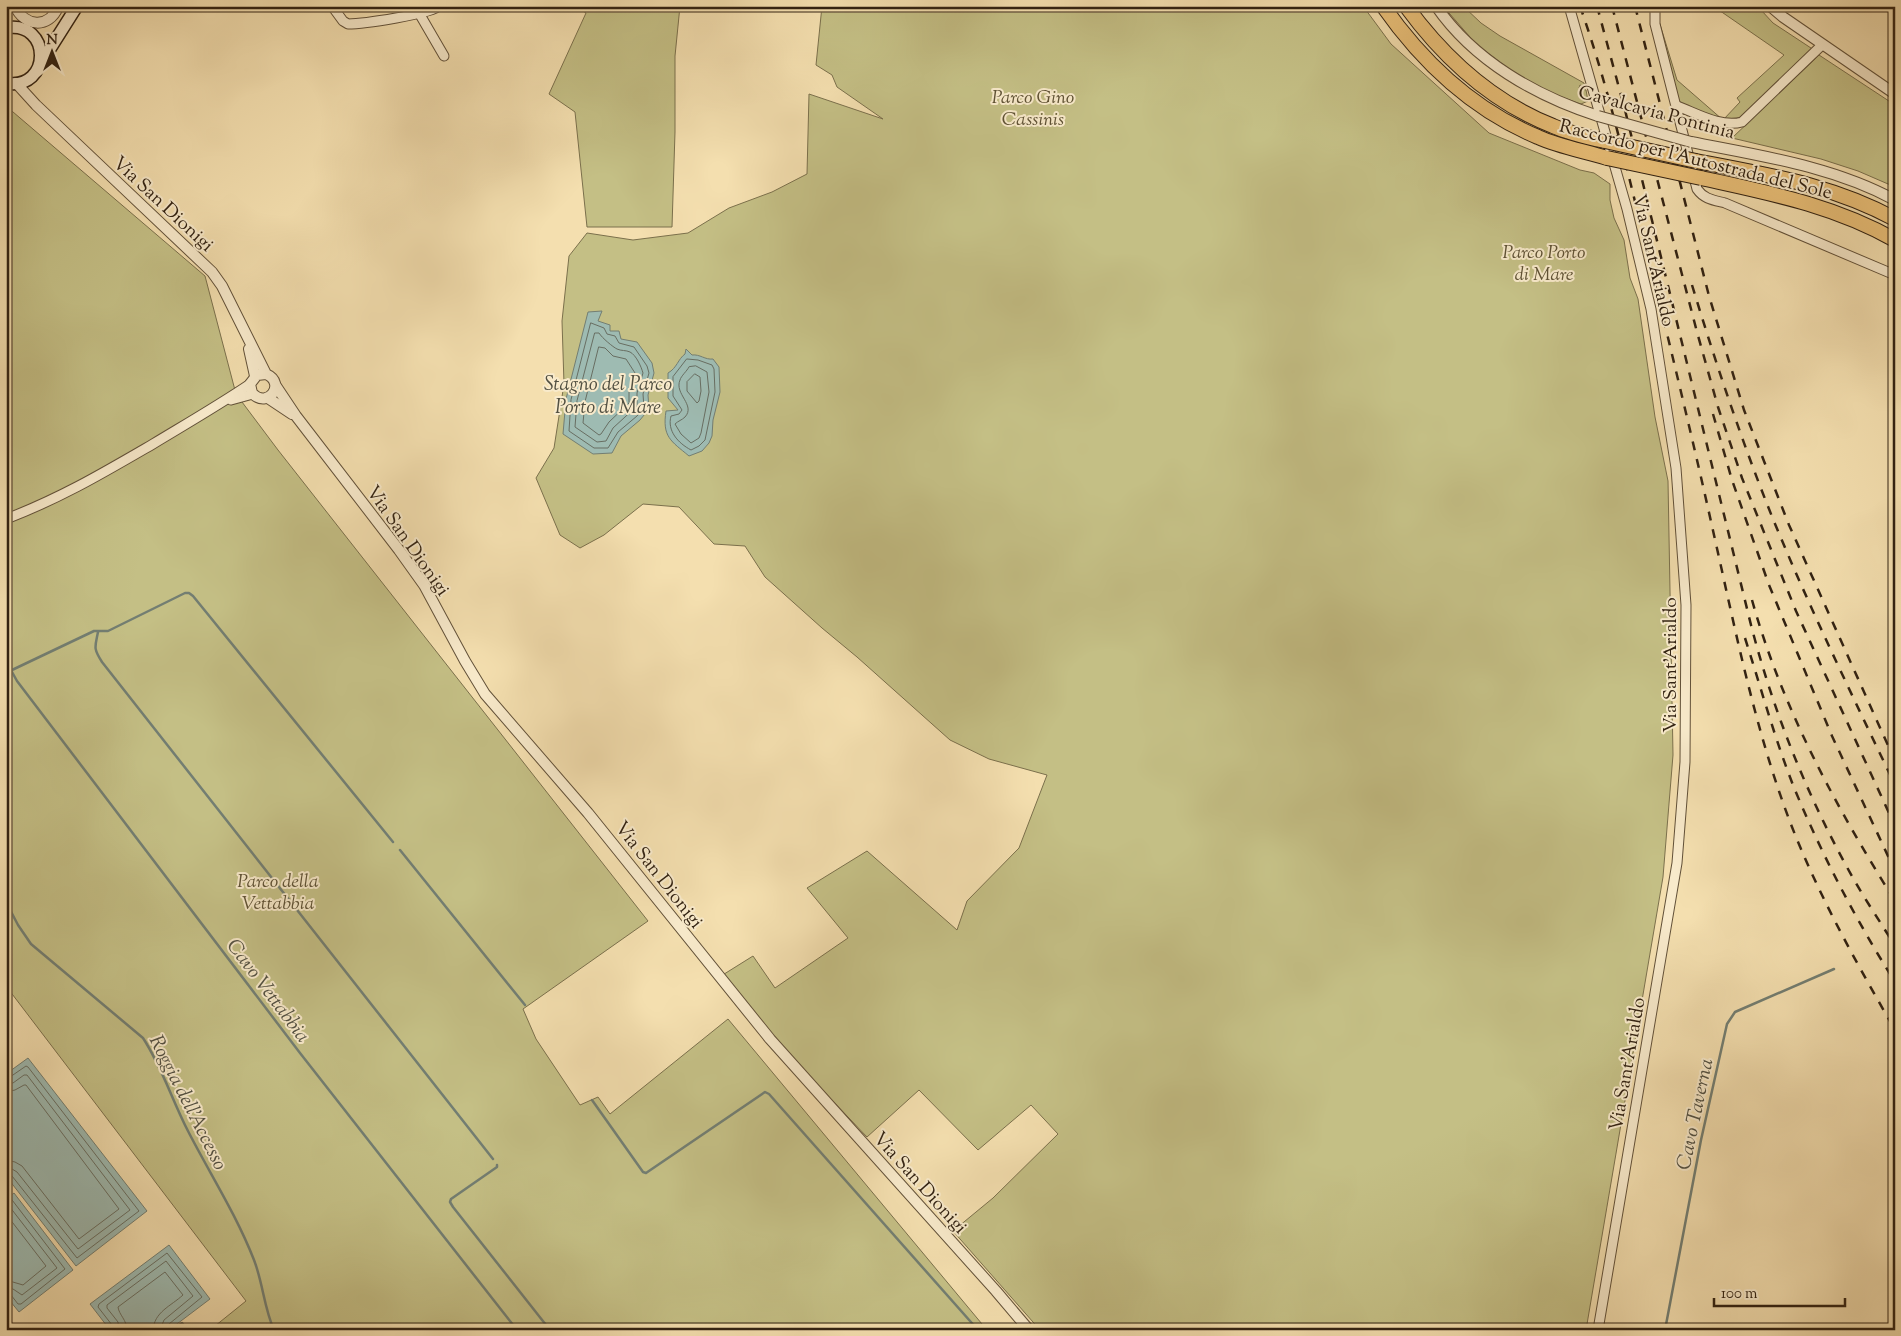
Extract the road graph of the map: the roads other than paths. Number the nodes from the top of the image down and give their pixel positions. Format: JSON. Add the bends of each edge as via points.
{"nodes":[{"id":1,"x":15,"y":6,"type":"edge"},
{"id":2,"x":77,"y":6,"type":"edge"},
{"id":3,"x":332,"y":6,"type":"edge"},
{"id":4,"x":439,"y":6,"type":"edge"},
{"id":5,"x":1382,"y":6,"type":"edge"},
{"id":6,"x":1406,"y":6,"type":"edge"},
{"id":7,"x":1436,"y":6,"type":"edge"},
{"id":8,"x":1569,"y":6,"type":"edge"},
{"id":9,"x":1654,"y":6,"type":"edge"},
{"id":10,"x":1770,"y":6,"type":"edge"},
{"id":11,"x":58,"y":7,"type":"edge"},
{"id":12,"x":419,"y":13,"type":"junction"},
{"id":13,"x":11,"y":28,"type":"edge"},
{"id":14,"x":55,"y":40,"type":"junction"},
{"id":15,"x":1822,"y":45,"type":"junction"},
{"id":16,"x":444,"y":56,"type":"dead end"},
{"id":17,"x":40,"y":64,"type":"junction"},
{"id":18,"x":29,"y":78,"type":"junction"},
{"id":19,"x":11,"y":83,"type":"edge"},
{"id":20,"x":1895,"y":94,"type":"edge"},
{"id":21,"x":36,"y":105,"type":"junction"},
{"id":22,"x":1677,"y":106,"type":"junction"},
{"id":23,"x":1895,"y":200,"type":"edge"},
{"id":24,"x":1895,"y":219,"type":"edge"},
{"id":25,"x":1895,"y":240,"type":"edge"},
{"id":26,"x":1895,"y":275,"type":"edge"},
{"id":27,"x":248,"y":341,"type":"junction"},
{"id":28,"x":266,"y":374,"type":"junction"},
{"id":29,"x":253,"y":385,"type":"junction"},
{"id":30,"x":276,"y":386,"type":"junction"},
{"id":31,"x":268,"y":398,"type":"junction"},
{"id":32,"x":296,"y":416,"type":"junction"},
{"id":33,"x":6,"y":519,"type":"edge"},
{"id":34,"x":1029,"y":1330,"type":"edge"},
{"id":35,"x":1598,"y":1330,"type":"edge"}],
"edges":[{"from":1,"to":11,"type":"street","via":[[25,19],[38,23],[50,19]]},
{"from":1,"to":13,"type":"street"},
{"from":2,"to":14,"type":"main road"},
{"from":3,"to":12,"type":"street","via":[[348,24]]},
{"from":4,"to":12,"type":"street"},
{"from":5,"to":25,"type":"highway","name":"Raccordo per l'Autostrada del Sole","bridge":true,"via":[[1418,52],[1462,94],[1538,138],[1607,158],[1782,196],[1835,211]]},
{"from":6,"to":24,"type":"highway","name":"Raccordo per l'Autostrada del Sole","bridge":true,"via":[[1443,52],[1485,88],[1552,126],[1605,141],[1814,185]]},
{"from":7,"to":23,"type":"street","name":"Cavalcavia Pontinia","bridge":true,"via":[[1466,40],[1513,77],[1558,102],[1692,142],[1820,170]]},
{"from":8,"to":35,"type":"street","name":"Via Sant'Arialdo","via":[[1627,209],[1651,308],[1676,468],[1686,605],[1685,762],[1677,863]]},
{"from":9,"to":22,"type":"street","via":[[1655,24]]},
{"from":10,"to":15,"type":"street"},
{"from":11,"to":14,"type":"street"},
{"from":12,"to":16,"type":"street"},
{"from":13,"to":17,"type":"main road","via":[[27,31],[36,40],[41,52]]},
{"from":14,"to":17,"type":"main road"},
{"from":15,"to":20,"type":"street"},
{"from":15,"to":22,"type":"street","via":[[1742,122],[1722,122]]},
{"from":17,"to":18,"type":"main road"},
{"from":18,"to":19,"type":"main road"},
{"from":18,"to":21,"type":"street"},
{"from":19,"to":21,"type":"street","name":"Via San Dionigi"},
{"from":21,"to":27,"type":"street","name":"Via San Dionigi","via":[[212,272]]},
{"from":22,"to":26,"type":"street","via":[[1700,193],[1710,200],[1725,203]]},
{"from":27,"to":28,"type":"street","name":"Via San Dionigi"},
{"from":27,"to":29,"type":"street","name":"Via San Dionigi"},
{"from":28,"to":29,"type":"street"},
{"from":28,"to":30,"type":"street","name":"Via San Dionigi"},
{"from":29,"to":31,"type":"street","name":"Via San Dionigi","via":[[260,398]]},
{"from":29,"to":33,"type":"street","via":[[81,486]]},
{"from":30,"to":31,"type":"street"},
{"from":30,"to":32,"type":"street","name":"Via San Dionigi"},
{"from":31,"to":32,"type":"street","name":"Via San Dionigi"},
{"from":32,"to":34,"type":"street","name":"Via San Dionigi","via":[[424,585],[485,694],[588,813],[770,1039]]}]}
